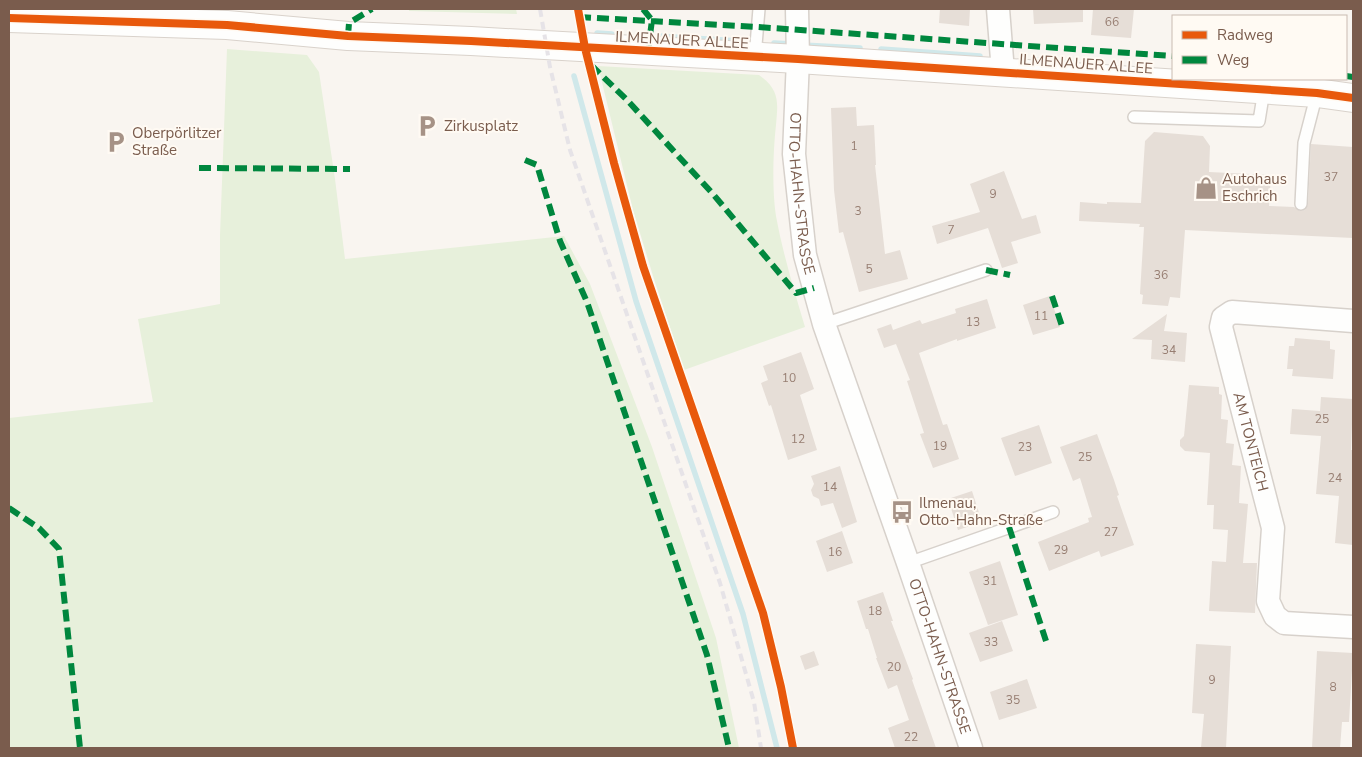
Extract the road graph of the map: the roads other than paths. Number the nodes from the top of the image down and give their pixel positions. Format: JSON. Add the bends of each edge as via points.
{"nodes":[{"id":1,"x":759,"y":9,"type":"edge"},
{"id":2,"x":797,"y":9,"type":"edge"},
{"id":3,"x":998,"y":9,"type":"edge"},
{"id":4,"x":9,"y":18,"type":"edge"},
{"id":5,"x":755,"y":57,"type":"junction"},
{"id":6,"x":798,"y":59,"type":"junction"},
{"id":7,"x":1003,"y":72,"type":"junction"},
{"id":8,"x":1264,"y":90,"type":"junction"},
{"id":9,"x":1317,"y":93,"type":"junction"},
{"id":10,"x":1353,"y":98,"type":"edge"},
{"id":11,"x":1134,"y":118,"type":"dead end"},
{"id":12,"x":1301,"y":204,"type":"dead end"},
{"id":13,"x":986,"y":270,"type":"dead end"},
{"id":14,"x":1353,"y":321,"type":"edge"},
{"id":15,"x":824,"y":324,"type":"junction"},
{"id":16,"x":1053,"y":512,"type":"dead end"},
{"id":17,"x":908,"y":563,"type":"junction"},
{"id":18,"x":1353,"y":628,"type":"edge"},
{"id":19,"x":971,"y":748,"type":"edge"}],
"edges":[{"from":1,"to":5,"type":"lane"},
{"from":2,"to":6,"type":"street"},
{"from":3,"to":7,"type":"street"},
{"from":4,"to":5,"type":"street","name":"ILMENAUER ALLEE","via":[[212,25],[348,36]]},
{"from":5,"to":6,"type":"street","name":"ILMENAUER ALLEE"},
{"from":6,"to":7,"type":"street","name":"ILMENAUER ALLEE"},
{"from":6,"to":15,"type":"street","name":"OTTO-HAHN-STRASSE","via":[[795,164],[805,255]]},
{"from":7,"to":8,"type":"street","name":"ILMENAUER ALLEE"},
{"from":8,"to":9,"type":"street","name":"ILMENAUER ALLEE"},
{"from":8,"to":11,"type":"lane","via":[[1259,121]]},
{"from":9,"to":10,"type":"street","name":"ILMENAUER ALLEE"},
{"from":9,"to":12,"type":"lane","via":[[1304,143]]},
{"from":13,"to":15,"type":"lane"},
{"from":14,"to":18,"type":"street","name":"AM TONTEICH","via":[[1232,312],[1223,318],[1221,327],[1273,528],[1268,601],[1275,616],[1284,623]]},
{"from":15,"to":17,"type":"street","name":"OTTO-HAHN-STRASSE"},
{"from":16,"to":17,"type":"lane","name":"OTTO-HAHN-STRASSE"},
{"from":17,"to":19,"type":"street","name":"OTTO-HAHN-STRASSE"}]}
